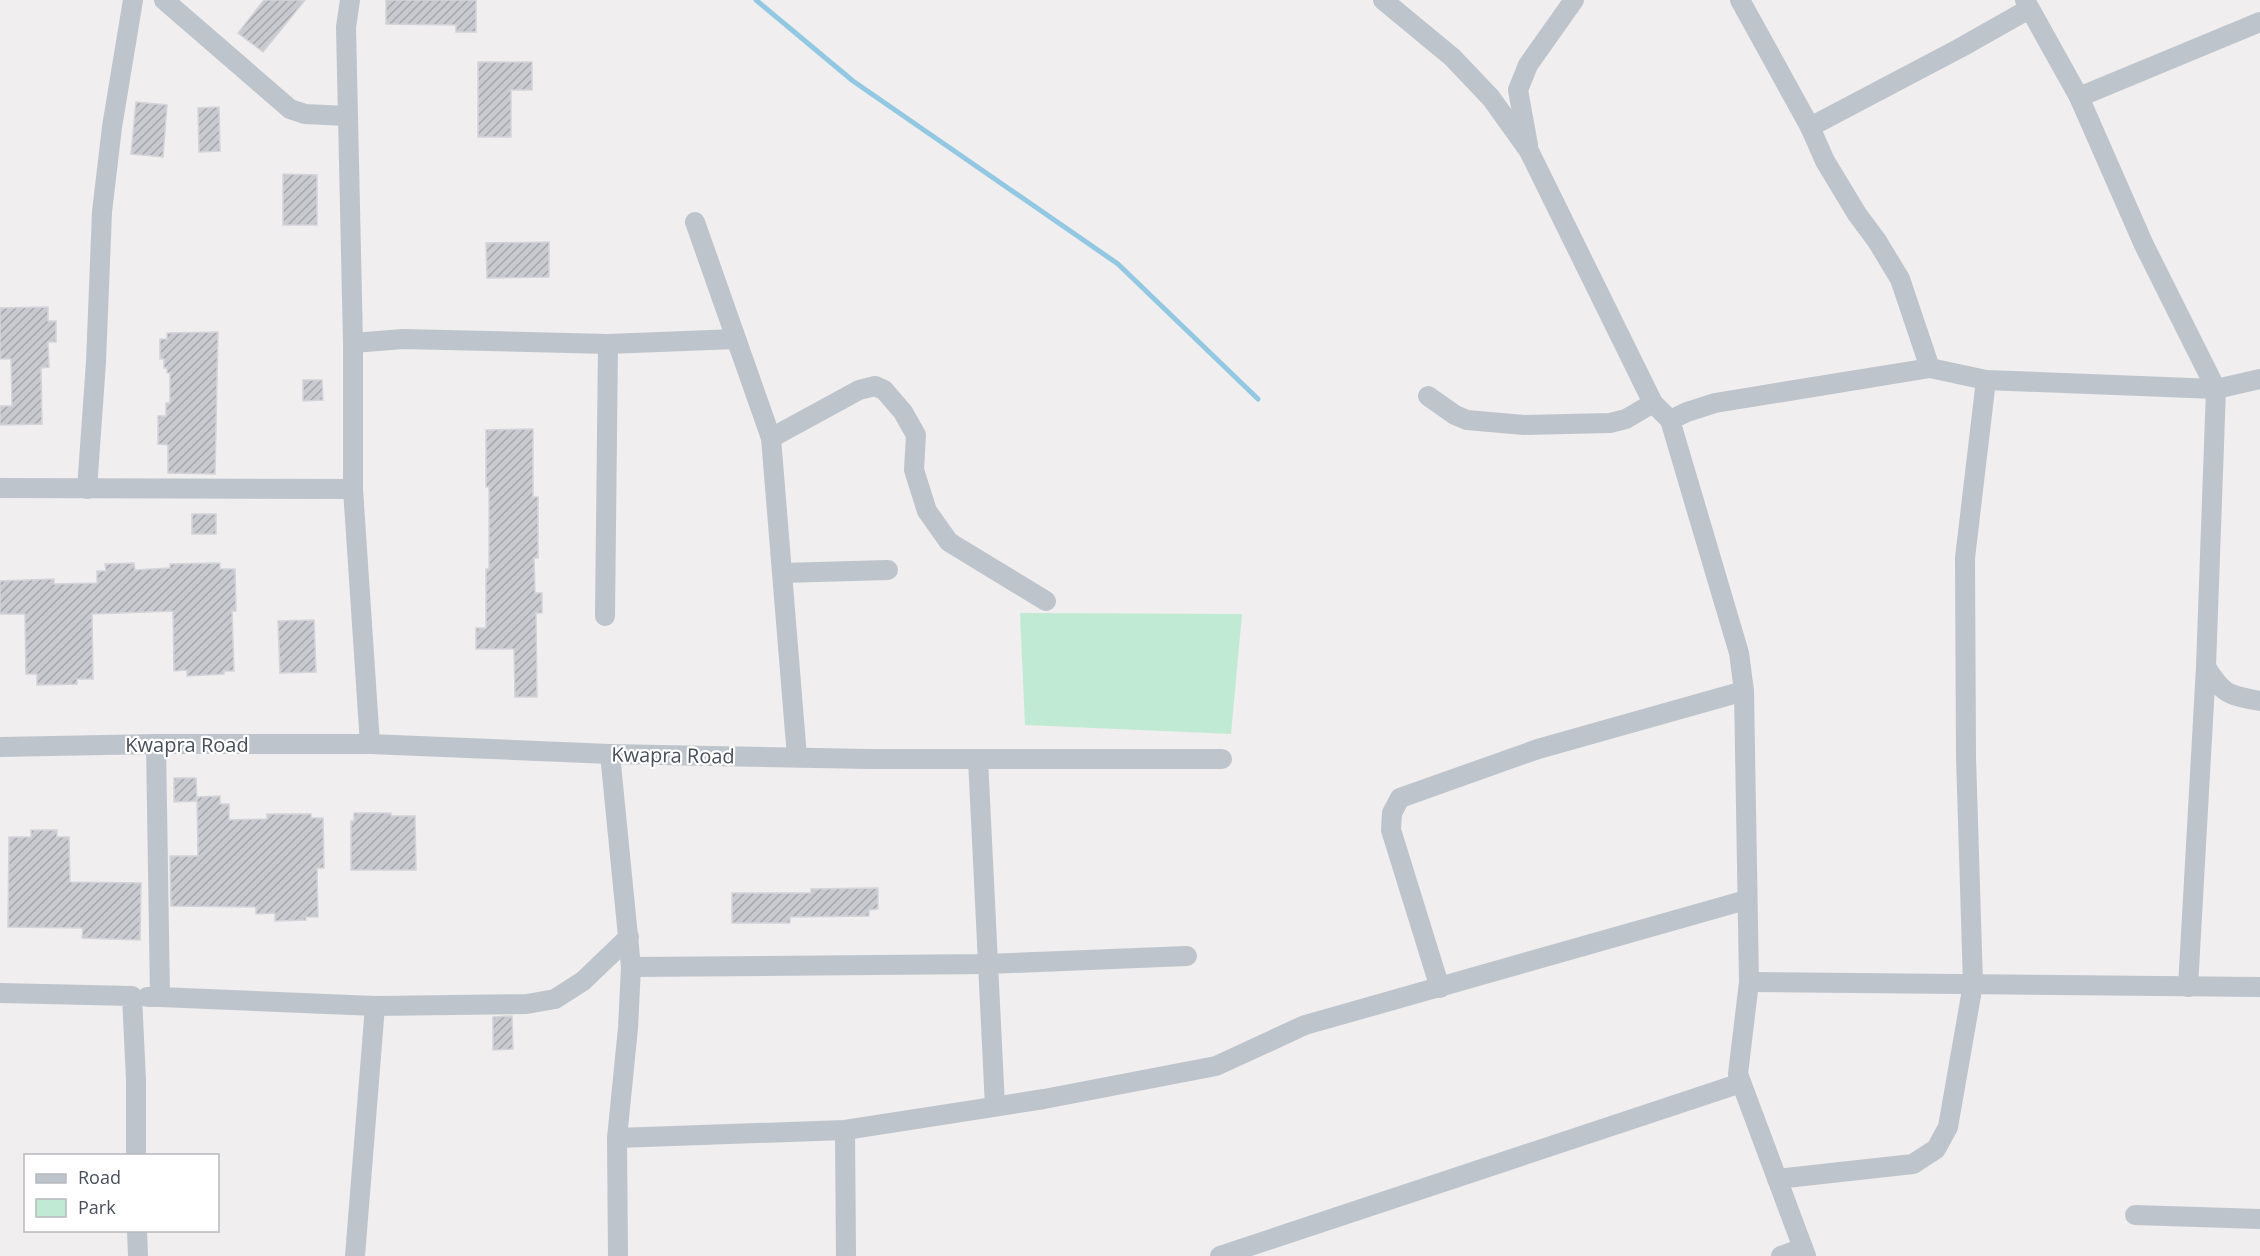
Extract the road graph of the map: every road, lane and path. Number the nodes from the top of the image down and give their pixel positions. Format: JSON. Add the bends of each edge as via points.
{"nodes":[{"id":1,"x":133,"y":0,"type":"edge"},
{"id":2,"x":164,"y":0,"type":"edge"},
{"id":3,"x":350,"y":0,"type":"edge"},
{"id":4,"x":1383,"y":0,"type":"edge"},
{"id":5,"x":1574,"y":0,"type":"edge"},
{"id":6,"x":1740,"y":0,"type":"edge"},
{"id":7,"x":2027,"y":4,"type":"edge"},
{"id":8,"x":2260,"y":21,"type":"edge"},
{"id":9,"x":2079,"y":97,"type":"junction"},
{"id":10,"x":347,"y":116,"type":"junction"},
{"id":11,"x":1810,"y":127,"type":"junction"},
{"id":12,"x":1529,"y":151,"type":"junction"},
{"id":13,"x":695,"y":222,"type":"dead end"},
{"id":14,"x":736,"y":339,"type":"junction"},
{"id":15,"x":352,"y":343,"type":"junction"},
{"id":16,"x":608,"y":344,"type":"junction"},
{"id":17,"x":1930,"y":368,"type":"junction"},
{"id":18,"x":2260,"y":379,"type":"edge"},
{"id":19,"x":1986,"y":380,"type":"junction"},
{"id":20,"x":2216,"y":389,"type":"junction"},
{"id":21,"x":1428,"y":396,"type":"dead end"},
{"id":22,"x":1653,"y":403,"type":"junction"},
{"id":23,"x":1670,"y":420,"type":"junction"},
{"id":24,"x":771,"y":438,"type":"junction"},
{"id":25,"x":0,"y":489,"type":"edge"},
{"id":26,"x":87,"y":489,"type":"junction"},
{"id":27,"x":353,"y":489,"type":"junction"},
{"id":28,"x":888,"y":570,"type":"dead end"},
{"id":29,"x":782,"y":573,"type":"junction"},
{"id":30,"x":1046,"y":601,"type":"dead end"},
{"id":31,"x":605,"y":616,"type":"dead end"},
{"id":32,"x":2206,"y":667,"type":"junction"},
{"id":33,"x":1744,"y":691,"type":"junction"},
{"id":34,"x":2260,"y":701,"type":"edge"},
{"id":35,"x":156,"y":744,"type":"junction"},
{"id":36,"x":370,"y":744,"type":"junction"},
{"id":37,"x":0,"y":747,"type":"edge"},
{"id":38,"x":610,"y":754,"type":"junction"},
{"id":39,"x":797,"y":757,"type":"junction"},
{"id":40,"x":978,"y":759,"type":"junction"},
{"id":41,"x":1221,"y":759,"type":"dead end"},
{"id":42,"x":1746,"y":900,"type":"junction"},
{"id":43,"x":629,"y":937,"type":"junction"},
{"id":44,"x":1187,"y":956,"type":"dead end"},
{"id":45,"x":988,"y":964,"type":"junction"},
{"id":46,"x":631,"y":967,"type":"junction"},
{"id":47,"x":1749,"y":982,"type":"junction"},
{"id":48,"x":1973,"y":984,"type":"junction"},
{"id":49,"x":1440,"y":987,"type":"junction"},
{"id":50,"x":2188,"y":987,"type":"junction"},
{"id":51,"x":2260,"y":987,"type":"edge"},
{"id":52,"x":0,"y":993,"type":"edge"},
{"id":53,"x":132,"y":996,"type":"junction"},
{"id":54,"x":160,"y":998,"type":"junction"},
{"id":55,"x":375,"y":1006,"type":"junction"},
{"id":56,"x":1741,"y":1083,"type":"junction"},
{"id":57,"x":995,"y":1106,"type":"junction"},
{"id":58,"x":846,"y":1130,"type":"junction"},
{"id":59,"x":617,"y":1138,"type":"junction"},
{"id":60,"x":136,"y":1154,"type":"edge"},
{"id":61,"x":1777,"y":1179,"type":"junction"},
{"id":62,"x":2135,"y":1215,"type":"dead end"},
{"id":63,"x":2260,"y":1219,"type":"edge"},
{"id":64,"x":137,"y":1232,"type":"edge"},
{"id":65,"x":1804,"y":1252,"type":"edge"},
{"id":66,"x":138,"y":1256,"type":"edge"},
{"id":67,"x":355,"y":1256,"type":"edge"},
{"id":68,"x":618,"y":1256,"type":"edge"},
{"id":69,"x":846,"y":1256,"type":"edge"},
{"id":70,"x":1220,"y":1256,"type":"edge"},
{"id":71,"x":1781,"y":1256,"type":"edge"}],
"edges":[{"from":1,"to":26,"type":"street","via":[[102,212]]},
{"from":2,"to":10,"type":"street","via":[[290,109],[305,114]]},
{"from":3,"to":10,"type":"street","via":[[346,27]]},
{"from":4,"to":12,"type":"street","via":[[1452,57],[1491,98]]},
{"from":5,"to":12,"type":"street","via":[[1528,65],[1518,90]]},
{"from":6,"to":11,"type":"street"},
{"from":7,"to":9,"type":"street"},
{"from":7,"to":11,"type":"street","via":[[1960,48]]},
{"from":8,"to":9,"type":"street"},
{"from":9,"to":20,"type":"street","via":[[2144,245]]},
{"from":10,"to":15,"type":"street"},
{"from":11,"to":17,"type":"street","via":[[1825,160],[1900,279]]},
{"from":12,"to":22,"type":"street"},
{"from":13,"to":14,"type":"street"},
{"from":14,"to":16,"type":"street"},
{"from":14,"to":24,"type":"street"},
{"from":15,"to":16,"type":"street","via":[[403,339]]},
{"from":15,"to":27,"type":"street"},
{"from":16,"to":31,"type":"street"},
{"from":17,"to":19,"type":"street"},
{"from":17,"to":23,"type":"street","via":[[1715,404]]},
{"from":18,"to":20,"type":"street"},
{"from":19,"to":20,"type":"street"},
{"from":19,"to":48,"type":"street","via":[[1965,558],[1965,757]]},
{"from":20,"to":32,"type":"street"},
{"from":21,"to":22,"type":"street","via":[[1467,420],[1524,425],[1610,423],[1626,420]]},
{"from":22,"to":23,"type":"street"},
{"from":23,"to":33,"type":"street","via":[[1739,653]]},
{"from":24,"to":29,"type":"street"},
{"from":24,"to":30,"type":"street","via":[[859,390],[875,386],[884,390],[916,435],[914,470],[927,511],[949,542]]},
{"from":25,"to":26,"type":"street"},
{"from":26,"to":27,"type":"street"},
{"from":27,"to":36,"type":"street"},
{"from":28,"to":29,"type":"street"},
{"from":29,"to":39,"type":"street"},
{"from":32,"to":34,"type":"street","via":[[2217,685],[2232,696]]},
{"from":32,"to":50,"type":"street"},
{"from":33,"to":42,"type":"street"},
{"from":33,"to":49,"type":"street","via":[[1538,749],[1400,798],[1392,813],[1391,830]]},
{"from":35,"to":36,"type":"street","name":"Kwapra Road"},
{"from":35,"to":37,"type":"street","name":"Kwapra Road"},
{"from":35,"to":54,"type":"street"},
{"from":36,"to":38,"type":"street","name":"Kwapra Road"},
{"from":38,"to":39,"type":"street","name":"Kwapra Road"},
{"from":38,"to":43,"type":"street"},
{"from":39,"to":40,"type":"street","name":"Kwapra Road"},
{"from":40,"to":41,"type":"street","name":"Kwapra Road"},
{"from":40,"to":45,"type":"street"},
{"from":42,"to":47,"type":"street"},
{"from":42,"to":49,"type":"street"},
{"from":43,"to":46,"type":"street"},
{"from":43,"to":55,"type":"street","via":[[583,981],[555,999],[527,1004]]},
{"from":44,"to":45,"type":"street"},
{"from":45,"to":46,"type":"street"},
{"from":45,"to":57,"type":"street"},
{"from":46,"to":59,"type":"street"},
{"from":47,"to":48,"type":"street"},
{"from":47,"to":56,"type":"street","via":[[1738,1074]]},
{"from":48,"to":50,"type":"street"},
{"from":48,"to":61,"type":"street","via":[[1948,1127],[1936,1149],[1913,1164]]},
{"from":49,"to":57,"type":"street","via":[[1305,1025],[1216,1066]]},
{"from":50,"to":51,"type":"street"},
{"from":52,"to":53,"type":"street"},
{"from":53,"to":54,"type":"street"},
{"from":53,"to":60,"type":"street"},
{"from":54,"to":55,"type":"street"},
{"from":55,"to":67,"type":"street"},
{"from":56,"to":61,"type":"street"},
{"from":56,"to":70,"type":"street"},
{"from":57,"to":58,"type":"street"},
{"from":58,"to":59,"type":"street"},
{"from":58,"to":69,"type":"street"},
{"from":59,"to":68,"type":"street"},
{"from":61,"to":65,"type":"street"},
{"from":62,"to":63,"type":"street"},
{"from":64,"to":66,"type":"street"},
{"from":65,"to":71,"type":"street"}]}
